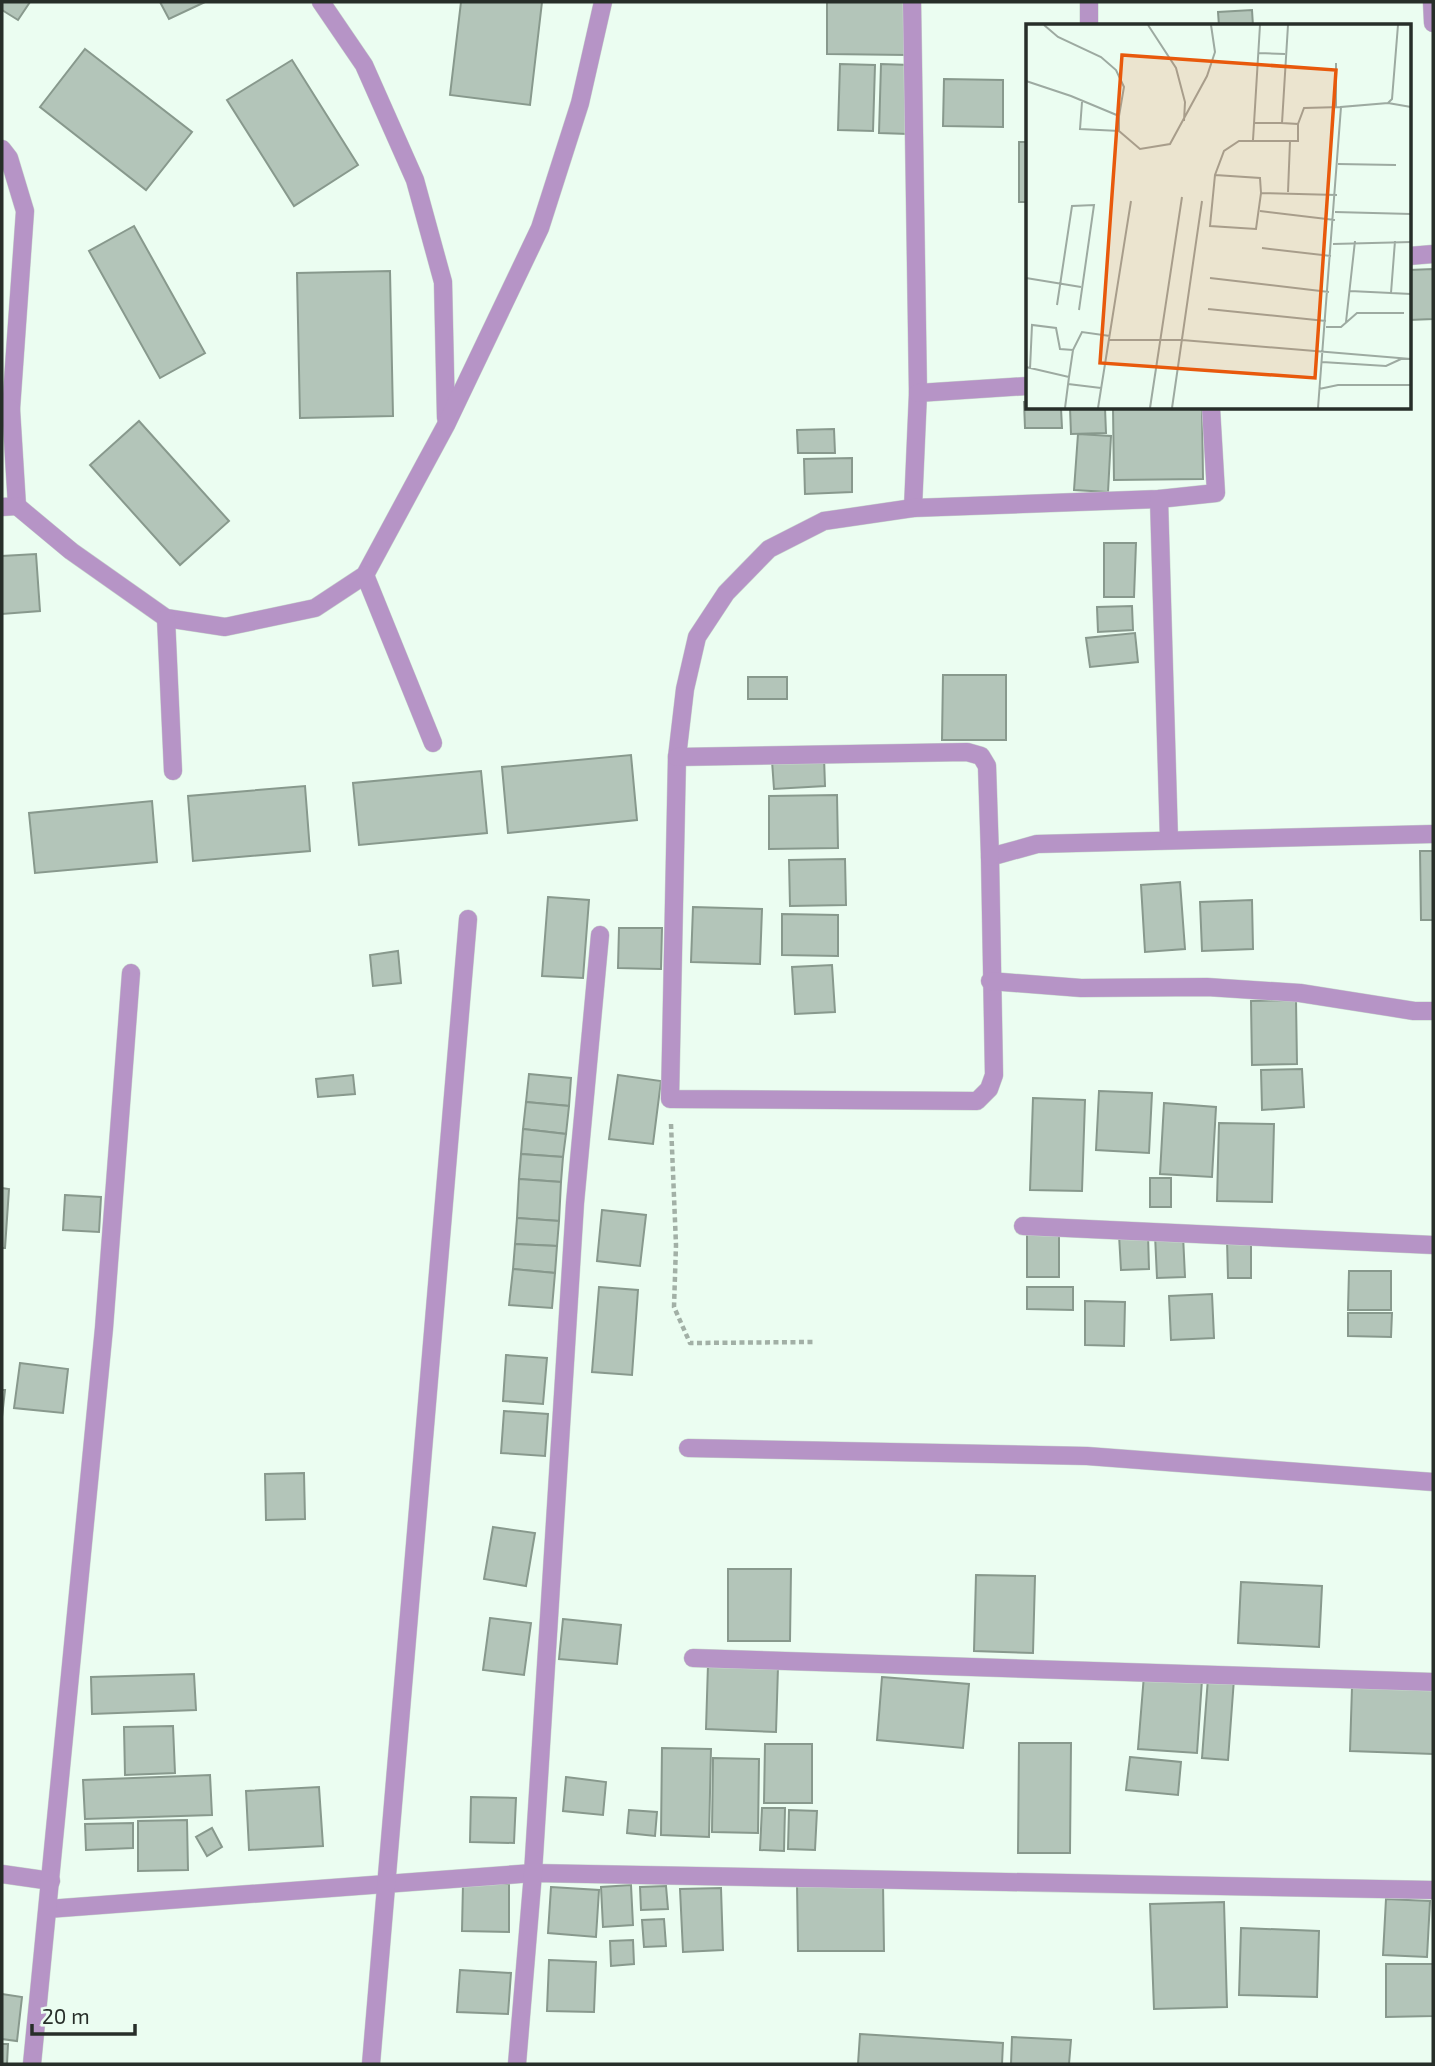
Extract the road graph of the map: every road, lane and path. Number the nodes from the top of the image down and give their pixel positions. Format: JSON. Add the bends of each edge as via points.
{"nodes":[{"id":1,"x":321,"y":2,"type":"edge"},
{"id":2,"x":603,"y":2,"type":"edge"},
{"id":3,"x":912,"y":2,"type":"edge"},
{"id":4,"x":1089,"y":2,"type":"edge"},
{"id":5,"x":1432,"y":2,"type":"edge"},
{"id":6,"x":1433,"y":23,"type":"edge"},
{"id":7,"x":1089,"y":24,"type":"edge"},
{"id":8,"x":2,"y":149,"type":"edge"},
{"id":9,"x":1433,"y":254,"type":"edge"},
{"id":10,"x":1410,"y":256,"type":"edge"},
{"id":11,"x":1026,"y":386,"type":"edge"},
{"id":12,"x":918,"y":393,"type":"junction"},
{"id":13,"x":6,"y":407,"type":"edge"},
{"id":14,"x":1211,"y":410,"type":"edge"},
{"id":15,"x":446,"y":425,"type":"junction"},
{"id":16,"x":1159,"y":499,"type":"junction"},
{"id":17,"x":10,"y":507,"type":"edge"},
{"id":18,"x":913,"y":508,"type":"junction"},
{"id":19,"x":365,"y":575,"type":"junction"},
{"id":20,"x":166,"y":618,"type":"junction"},
{"id":21,"x":433,"y":743,"type":"dead end"},
{"id":22,"x":677,"y":757,"type":"junction"},
{"id":23,"x":173,"y":771,"type":"dead end"},
{"id":24,"x":1433,"y":834,"type":"edge"},
{"id":25,"x":1169,"y":840,"type":"junction"},
{"id":26,"x":990,"y":857,"type":"junction"},
{"id":27,"x":468,"y":919,"type":"dead end"},
{"id":28,"x":600,"y":935,"type":"dead end"},
{"id":29,"x":131,"y":974,"type":"dead end"},
{"id":30,"x":990,"y":981,"type":"junction"},
{"id":31,"x":1433,"y":1011,"type":"edge"},
{"id":32,"x":670,"y":1099,"type":"junction"},
{"id":33,"x":1023,"y":1226,"type":"dead end"},
{"id":34,"x":1433,"y":1245,"type":"edge"},
{"id":35,"x":814,"y":1342,"type":"dead end"},
{"id":36,"x":688,"y":1448,"type":"dead end"},
{"id":37,"x":1433,"y":1482,"type":"edge"},
{"id":38,"x":693,"y":1658,"type":"dead end"},
{"id":39,"x":1433,"y":1682,"type":"edge"},
{"id":40,"x":533,"y":1873,"type":"junction"},
{"id":41,"x":2,"y":1874,"type":"edge"},
{"id":42,"x":51,"y":1881,"type":"junction"},
{"id":43,"x":387,"y":1884,"type":"junction"},
{"id":44,"x":1433,"y":1890,"type":"edge"},
{"id":45,"x":48,"y":1909,"type":"junction"},
{"id":46,"x":32,"y":2064,"type":"edge"},
{"id":47,"x":371,"y":2064,"type":"edge"},
{"id":48,"x":517,"y":2064,"type":"edge"}],
"edges":[{"from":1,"to":15,"type":"street","via":[[364,65],[415,180],[443,282]]},
{"from":2,"to":15,"type":"street","via":[[580,103],[540,228]]},
{"from":3,"to":12,"type":"street"},
{"from":4,"to":7,"type":"street"},
{"from":5,"to":6,"type":"street"},
{"from":8,"to":13,"type":"street","via":[[25,211]]},
{"from":9,"to":10,"type":"street"},
{"from":11,"to":12,"type":"street"},
{"from":12,"to":18,"type":"street"},
{"from":13,"to":17,"type":"street"},
{"from":14,"to":16,"type":"street","via":[[1216,493]]},
{"from":15,"to":19,"type":"street"},
{"from":16,"to":18,"type":"street"},
{"from":16,"to":25,"type":"street"},
{"from":17,"to":20,"type":"street"},
{"from":18,"to":22,"type":"street","via":[[824,521],[769,549],[726,593],[697,637]]},
{"from":19,"to":20,"type":"street","via":[[315,608],[225,626]]},
{"from":19,"to":21,"type":"street"},
{"from":20,"to":23,"type":"street"},
{"from":22,"to":26,"type":"street","via":[[967,752],[981,757],[987,766]]},
{"from":22,"to":32,"type":"street"},
{"from":24,"to":25,"type":"street"},
{"from":25,"to":26,"type":"street","via":[[1037,845]]},
{"from":26,"to":30,"type":"street"},
{"from":27,"to":43,"type":"street"},
{"from":28,"to":40,"type":"street","via":[[575,1203]]},
{"from":29,"to":42,"type":"street","via":[[104,1328]]},
{"from":30,"to":31,"type":"street","via":[[1300,993]]},
{"from":30,"to":32,"type":"street","via":[[994,1075],[977,1101]]},
{"from":32,"to":35,"type":"path","via":[[674,1307],[690,1343]]},
{"from":33,"to":34,"type":"street"},
{"from":36,"to":37,"type":"street","via":[[1087,1455]]},
{"from":38,"to":39,"type":"street"},
{"from":40,"to":43,"type":"street"},
{"from":40,"to":44,"type":"street"},
{"from":40,"to":48,"type":"street"},
{"from":41,"to":42,"type":"street"},
{"from":42,"to":45,"type":"street"},
{"from":43,"to":45,"type":"street"},
{"from":43,"to":47,"type":"street"},
{"from":45,"to":46,"type":"street"}]}
